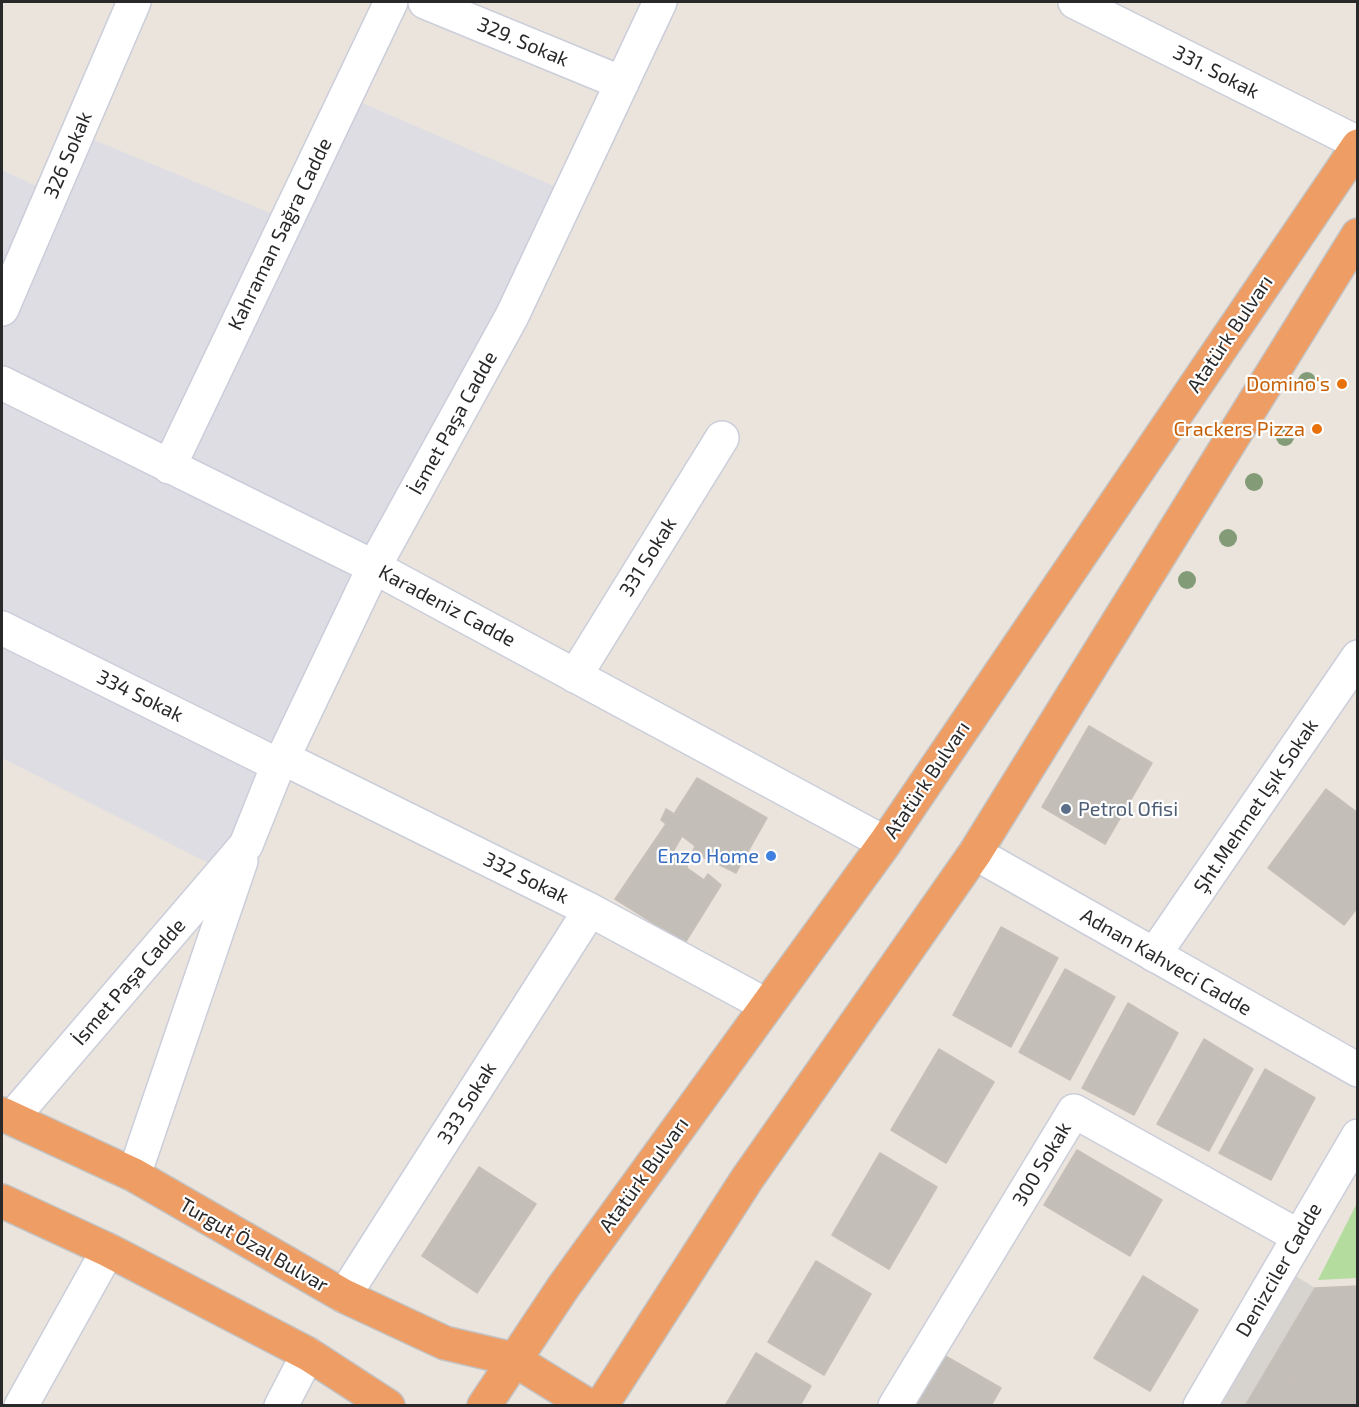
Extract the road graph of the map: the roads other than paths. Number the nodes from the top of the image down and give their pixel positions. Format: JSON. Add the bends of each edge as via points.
{"nodes":[{"id":1,"x":134,"y":2,"type":"edge"},
{"id":2,"x":391,"y":2,"type":"edge"},
{"id":3,"x":425,"y":2,"type":"edge"},
{"id":4,"x":660,"y":2,"type":"edge"},
{"id":5,"x":1075,"y":2,"type":"edge"},
{"id":6,"x":622,"y":83,"type":"junction"},
{"id":7,"x":1358,"y":145,"type":"edge"},
{"id":8,"x":1356,"y":238,"type":"edge"},
{"id":9,"x":2,"y":309,"type":"edge"},
{"id":10,"x":2,"y":383,"type":"edge"},
{"id":11,"x":722,"y":438,"type":"dead end"},
{"id":12,"x":169,"y":467,"type":"junction"},
{"id":13,"x":374,"y":567,"type":"junction"},
{"id":14,"x":2,"y":628,"type":"edge"},
{"id":15,"x":1358,"y":657,"type":"edge"},
{"id":16,"x":575,"y":675,"type":"junction"},
{"id":17,"x":280,"y":761,"type":"junction"},
{"id":18,"x":885,"y":843,"type":"junction"},
{"id":19,"x":246,"y":845,"type":"junction"},
{"id":20,"x":975,"y":853,"type":"junction"},
{"id":21,"x":590,"y":910,"type":"junction"},
{"id":22,"x":1154,"y":955,"type":"junction"},
{"id":23,"x":766,"y":1005,"type":"junction"},
{"id":24,"x":1358,"y":1070,"type":"edge"},
{"id":25,"x":7,"y":1116,"type":"edge"},
{"id":26,"x":1358,"y":1136,"type":"edge"},
{"id":27,"x":134,"y":1175,"type":"junction"},
{"id":28,"x":2,"y":1201,"type":"edge"},
{"id":29,"x":1298,"y":1236,"type":"junction"},
{"id":30,"x":108,"y":1250,"type":"junction"},
{"id":31,"x":344,"y":1296,"type":"junction"},
{"id":32,"x":308,"y":1354,"type":"junction"},
{"id":33,"x":513,"y":1359,"type":"junction"},
{"id":34,"x":21,"y":1406,"type":"edge"},
{"id":35,"x":281,"y":1406,"type":"edge"},
{"id":36,"x":388,"y":1406,"type":"edge"},
{"id":37,"x":484,"y":1406,"type":"edge"},
{"id":38,"x":590,"y":1406,"type":"edge"},
{"id":39,"x":601,"y":1406,"type":"edge"},
{"id":40,"x":895,"y":1406,"type":"edge"},
{"id":41,"x":1200,"y":1406,"type":"edge"}],
"edges":[{"from":1,"to":9,"type":"street","name":"326 Sokak"},
{"from":2,"to":12,"type":"street","name":"Kahraman Sağra Cadde"},
{"from":3,"to":6,"type":"street","name":"329. Sokak"},
{"from":4,"to":6,"type":"street","name":"İsmet Paşa Cadde"},
{"from":5,"to":7,"type":"street","name":"331. Sokak"},
{"from":6,"to":13,"type":"street","name":"İsmet Paşa Cadde","via":[[512,316]]},
{"from":7,"to":18,"type":"highway","name":"Atatürk Bulvarı"},
{"from":8,"to":20,"type":"highway"},
{"from":10,"to":12,"type":"street","name":"Karadeniz Cadde"},
{"from":11,"to":16,"type":"street","name":"331 Sokak"},
{"from":12,"to":13,"type":"street","name":"Karadeniz Cadde"},
{"from":13,"to":16,"type":"street","name":"Karadeniz Cadde"},
{"from":13,"to":17,"type":"street","name":"İsmet Paşa Cadde"},
{"from":14,"to":17,"type":"street","name":"334 Sokak"},
{"from":15,"to":22,"type":"street","name":"Şht.Mehmet lşık Sokak"},
{"from":16,"to":18,"type":"street","name":"Karadeniz Cadde"},
{"from":17,"to":19,"type":"street","name":"İsmet Paşa Cadde"},
{"from":17,"to":21,"type":"street","name":"332 Sokak"},
{"from":18,"to":23,"type":"highway","name":"Atatürk Bulvarı"},
{"from":19,"to":25,"type":"street","name":"İsmet Paşa Cadde"},
{"from":19,"to":27,"type":"street","name":"İsmet Paşa Cadde"},
{"from":20,"to":22,"type":"street","name":"Adnan Kahveci Cadde"},
{"from":20,"to":39,"type":"highway","via":[[747,1179]]},
{"from":21,"to":23,"type":"street","name":"332 Sokak"},
{"from":21,"to":31,"type":"street","name":"333 Sokak"},
{"from":22,"to":24,"type":"street","name":"Adnan Kahveci Cadde"},
{"from":23,"to":33,"type":"highway","name":"Atatürk Bulvarı"},
{"from":25,"to":27,"type":"highway","name":"Turgut Özal Bulvar"},
{"from":26,"to":29,"type":"street","name":"Denizciler Cadde"},
{"from":27,"to":31,"type":"highway","name":"Turgut Özal Bulvar"},
{"from":28,"to":30,"type":"highway"},
{"from":29,"to":40,"type":"street","name":"300 Sokak","via":[[1074,1111]]},
{"from":29,"to":41,"type":"street","name":"Denizciler Cadde"},
{"from":30,"to":32,"type":"highway"},
{"from":30,"to":34,"type":"street"},
{"from":31,"to":33,"type":"highway","name":"Turgut Özal Bulvar","via":[[445,1343]]},
{"from":32,"to":35,"type":"street"},
{"from":32,"to":36,"type":"highway"},
{"from":33,"to":37,"type":"highway","name":"Atatürk Bulvarı"},
{"from":33,"to":38,"type":"highway","name":"Turgut Özal Bulvar"}]}
